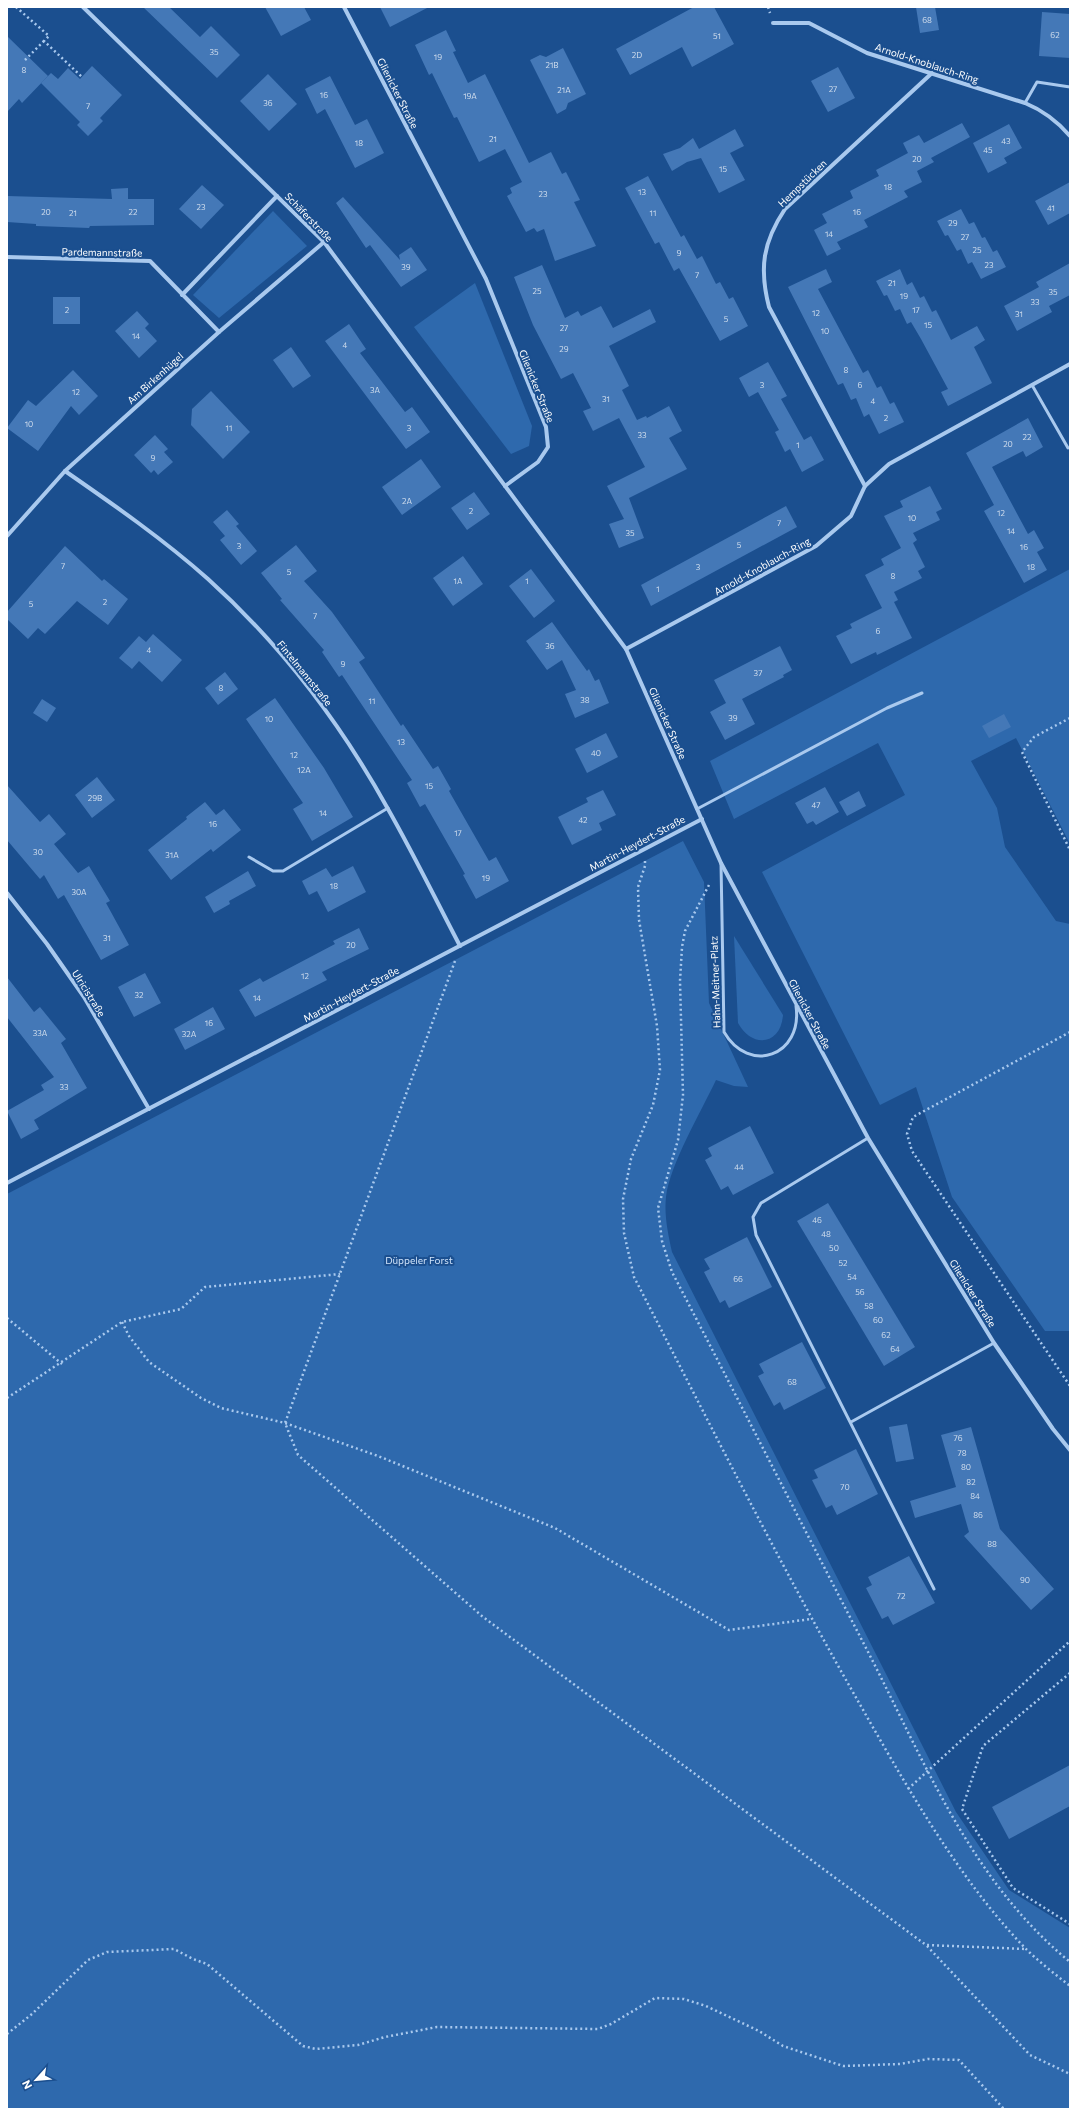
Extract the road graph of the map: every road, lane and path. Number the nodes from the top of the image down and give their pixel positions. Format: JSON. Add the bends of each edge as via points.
{"nodes":[{"id":1,"x":16,"y":7,"type":"edge"},
{"id":2,"x":83,"y":7,"type":"edge"},
{"id":3,"x":344,"y":7,"type":"edge"},
{"id":4,"x":773,"y":23,"type":"dead end"},
{"id":5,"x":44,"y":41,"type":"junction"},
{"id":6,"x":25,"y":60,"type":"dead end"},
{"id":7,"x":932,"y":74,"type":"junction"},
{"id":8,"x":82,"y":76,"type":"dead end"},
{"id":9,"x":1070,"y":87,"type":"edge"},
{"id":10,"x":1025,"y":103,"type":"junction"},
{"id":11,"x":1070,"y":136,"type":"edge"},
{"id":12,"x":277,"y":196,"type":"junction"},
{"id":13,"x":324,"y":242,"type":"junction"},
{"id":14,"x":7,"y":258,"type":"edge"},
{"id":15,"x":182,"y":295,"type":"junction"},
{"id":16,"x":219,"y":332,"type":"junction"},
{"id":17,"x":1070,"y":364,"type":"edge"},
{"id":18,"x":1032,"y":385,"type":"junction"},
{"id":19,"x":1068,"y":448,"type":"dead end"},
{"id":20,"x":65,"y":471,"type":"junction"},
{"id":21,"x":505,"y":486,"type":"junction"},
{"id":22,"x":865,"y":486,"type":"junction"},
{"id":23,"x":7,"y":536,"type":"edge"},
{"id":24,"x":626,"y":649,"type":"junction"},
{"id":25,"x":922,"y":693,"type":"dead end"},
{"id":26,"x":1070,"y":718,"type":"edge"},
{"id":27,"x":388,"y":808,"type":"junction"},
{"id":28,"x":697,"y":809,"type":"junction"},
{"id":29,"x":702,"y":819,"type":"junction"},
{"id":30,"x":644,"y":849,"type":"junction"},
{"id":31,"x":1070,"y":850,"type":"edge"},
{"id":32,"x":249,"y":857,"type":"dead end"},
{"id":33,"x":721,"y":863,"type":"junction"},
{"id":34,"x":710,"y":883,"type":"dead end"},
{"id":35,"x":7,"y":893,"type":"edge"},
{"id":36,"x":460,"y":946,"type":"junction"},
{"id":37,"x":796,"y":1006,"type":"junction"},
{"id":38,"x":1070,"y":1032,"type":"edge"},
{"id":39,"x":149,"y":1109,"type":"junction"},
{"id":40,"x":868,"y":1138,"type":"junction"},
{"id":41,"x":7,"y":1183,"type":"edge"},
{"id":42,"x":340,"y":1274,"type":"junction"},
{"id":43,"x":7,"y":1318,"type":"edge"},
{"id":44,"x":122,"y":1322,"type":"junction"},
{"id":45,"x":994,"y":1343,"type":"junction"},
{"id":46,"x":62,"y":1364,"type":"junction"},
{"id":47,"x":1070,"y":1386,"type":"edge"},
{"id":48,"x":7,"y":1398,"type":"edge"},
{"id":49,"x":851,"y":1422,"type":"junction"},
{"id":50,"x":285,"y":1423,"type":"junction"},
{"id":51,"x":1070,"y":1450,"type":"edge"},
{"id":52,"x":934,"y":1589,"type":"dead end"},
{"id":53,"x":811,"y":1619,"type":"junction"},
{"id":54,"x":1070,"y":1641,"type":"edge"},
{"id":55,"x":1070,"y":1673,"type":"edge"},
{"id":56,"x":928,"y":1772,"type":"junction"},
{"id":57,"x":908,"y":1789,"type":"junction"},
{"id":58,"x":1070,"y":1924,"type":"edge"},
{"id":59,"x":926,"y":1945,"type":"junction"},
{"id":60,"x":1026,"y":1949,"type":"junction"},
{"id":61,"x":1070,"y":1962,"type":"edge"},
{"id":62,"x":1070,"y":1986,"type":"edge"},
{"id":63,"x":7,"y":2034,"type":"edge"},
{"id":64,"x":1070,"y":2074,"type":"edge"},
{"id":65,"x":1004,"y":2109,"type":"edge"}],
"edges":[{"from":1,"to":5,"type":"path","via":[[49,36]]},
{"from":2,"to":12,"type":"street","name":"Schäferstraße"},
{"from":3,"to":21,"type":"street","name":"Glienicker Straße","via":[[486,279],[546,427],[548,447],[538,462]]},
{"from":4,"to":7,"type":"street","name":"Arnold-Knoblauch-Ring","via":[[809,23],[867,53]]},
{"from":5,"to":6,"type":"path"},
{"from":5,"to":8,"type":"path"},
{"from":7,"to":10,"type":"street","name":"Arnold-Knoblauch-Ring"},
{"from":7,"to":22,"type":"street","name":"Hempstücken","via":[[785,209],[774,225],[764,258],[764,289],[769,307]]},
{"from":9,"to":10,"type":"lane","via":[[1037,82]]},
{"from":10,"to":11,"type":"street","name":"Arnold-Knoblauch-Ring","via":[[1060,125]]},
{"from":12,"to":13,"type":"street","name":"Schäferstraße"},
{"from":12,"to":15,"type":"street"},
{"from":13,"to":16,"type":"street","name":"Am Birkenhügel"},
{"from":13,"to":21,"type":"street","name":"Schäferstraße"},
{"from":14,"to":15,"type":"street","name":"Pardemannstraße","via":[[150,261]]},
{"from":15,"to":16,"type":"street","name":"Pardemannstraße"},
{"from":16,"to":20,"type":"street","name":"Am Birkenhügel"},
{"from":17,"to":18,"type":"street","name":"Arnold-Knoblauch-Ring"},
{"from":18,"to":19,"type":"lane"},
{"from":18,"to":22,"type":"street","name":"Arnold-Knoblauch-Ring","via":[[889,464]]},
{"from":20,"to":23,"type":"street","name":"Am Birkenhügel"},
{"from":20,"to":27,"type":"street","name":"Fintelmannstraße","via":[[156,534],[252,622],[291,666],[329,716]]},
{"from":21,"to":24,"type":"street","name":"Glienicker Straße"},
{"from":22,"to":24,"type":"street","name":"Arnold-Knoblauch-Ring","via":[[851,516],[816,546]]},
{"from":24,"to":28,"type":"street","name":"Glienicker Straße"},
{"from":25,"to":28,"type":"lane","via":[[887,708]]},
{"from":26,"to":31,"type":"path","via":[[1034,737],[1022,752]]},
{"from":27,"to":32,"type":"lane","via":[[283,871],[273,871]]},
{"from":27,"to":36,"type":"street","name":"Fintelmannstraße"},
{"from":28,"to":29,"type":"street","name":"Glienicker Straße"},
{"from":29,"to":30,"type":"street","name":"Martin-Heydert-Straße"},
{"from":29,"to":33,"type":"street","name":"Glienicker Straße"},
{"from":30,"to":36,"type":"street","name":"Martin-Heydert-Straße"},
{"from":30,"to":53,"type":"path","via":[[645,866],[638,886],[639,920],[657,1026],[660,1070],[653,1104],[631,1160],[623,1199],[624,1232],[634,1277]]},
{"from":33,"to":37,"type":"street","name":"Glienicker Straße"},
{"from":33,"to":37,"type":"lane","name":"Hahn-Meitner-Platz","via":[[724,1032],[735,1048],[745,1053],[756,1056],[776,1053],[791,1040],[796,1030]]},
{"from":34,"to":56,"type":"path","via":[[685,931],[682,947],[680,981],[683,1095],[678,1140],[658,1208],[662,1241],[672,1272]]},
{"from":35,"to":39,"type":"street","name":"Ulricistraße","via":[[84,997]]},
{"from":36,"to":39,"type":"street","name":"Martin-Heydert-Straße"},
{"from":36,"to":42,"type":"path"},
{"from":37,"to":40,"type":"street","name":"Glienicker Straße"},
{"from":38,"to":47,"type":"path","via":[[913,1117],[907,1134],[912,1151]]},
{"from":39,"to":41,"type":"street","name":"Martin-Heydert-Straße"},
{"from":40,"to":45,"type":"street","name":"Glienicker Straße"},
{"from":40,"to":49,"type":"lane","via":[[761,1203],[754,1217],[756,1235]]},
{"from":42,"to":44,"type":"path","via":[[205,1287],[181,1309]]},
{"from":42,"to":50,"type":"path"},
{"from":43,"to":46,"type":"path"},
{"from":44,"to":46,"type":"path"},
{"from":44,"to":50,"type":"path","via":[[148,1362],[201,1398],[221,1408]]},
{"from":45,"to":49,"type":"lane"},
{"from":45,"to":51,"type":"street","name":"Glienicker Straße"},
{"from":46,"to":48,"type":"path"},
{"from":49,"to":52,"type":"lane"},
{"from":50,"to":53,"type":"path","via":[[378,1456],[555,1528],[729,1630]]},
{"from":50,"to":59,"type":"path","via":[[298,1455],[483,1617]]},
{"from":53,"to":57,"type":"path"},
{"from":54,"to":56,"type":"path"},
{"from":55,"to":58,"type":"path","via":[[983,1746],[962,1809],[1013,1888]]},
{"from":56,"to":57,"type":"path"},
{"from":56,"to":61,"type":"path","via":[[966,1842],[1015,1909],[1054,1950]]},
{"from":57,"to":60,"type":"path","via":[[991,1909]]},
{"from":59,"to":60,"type":"path"},
{"from":59,"to":64,"type":"path","via":[[1030,2055]]},
{"from":60,"to":62,"type":"path"},
{"from":63,"to":65,"type":"path","via":[[32,2014],[88,1960],[120,1950],[174,1950],[207,1964],[303,2046],[316,2049],[362,2044],[437,2027],[598,2029],[655,1998],[684,1999],[706,2006],[753,2028],[783,2046],[844,2066],[894,2065],[928,2059],[959,2060]]}]}
